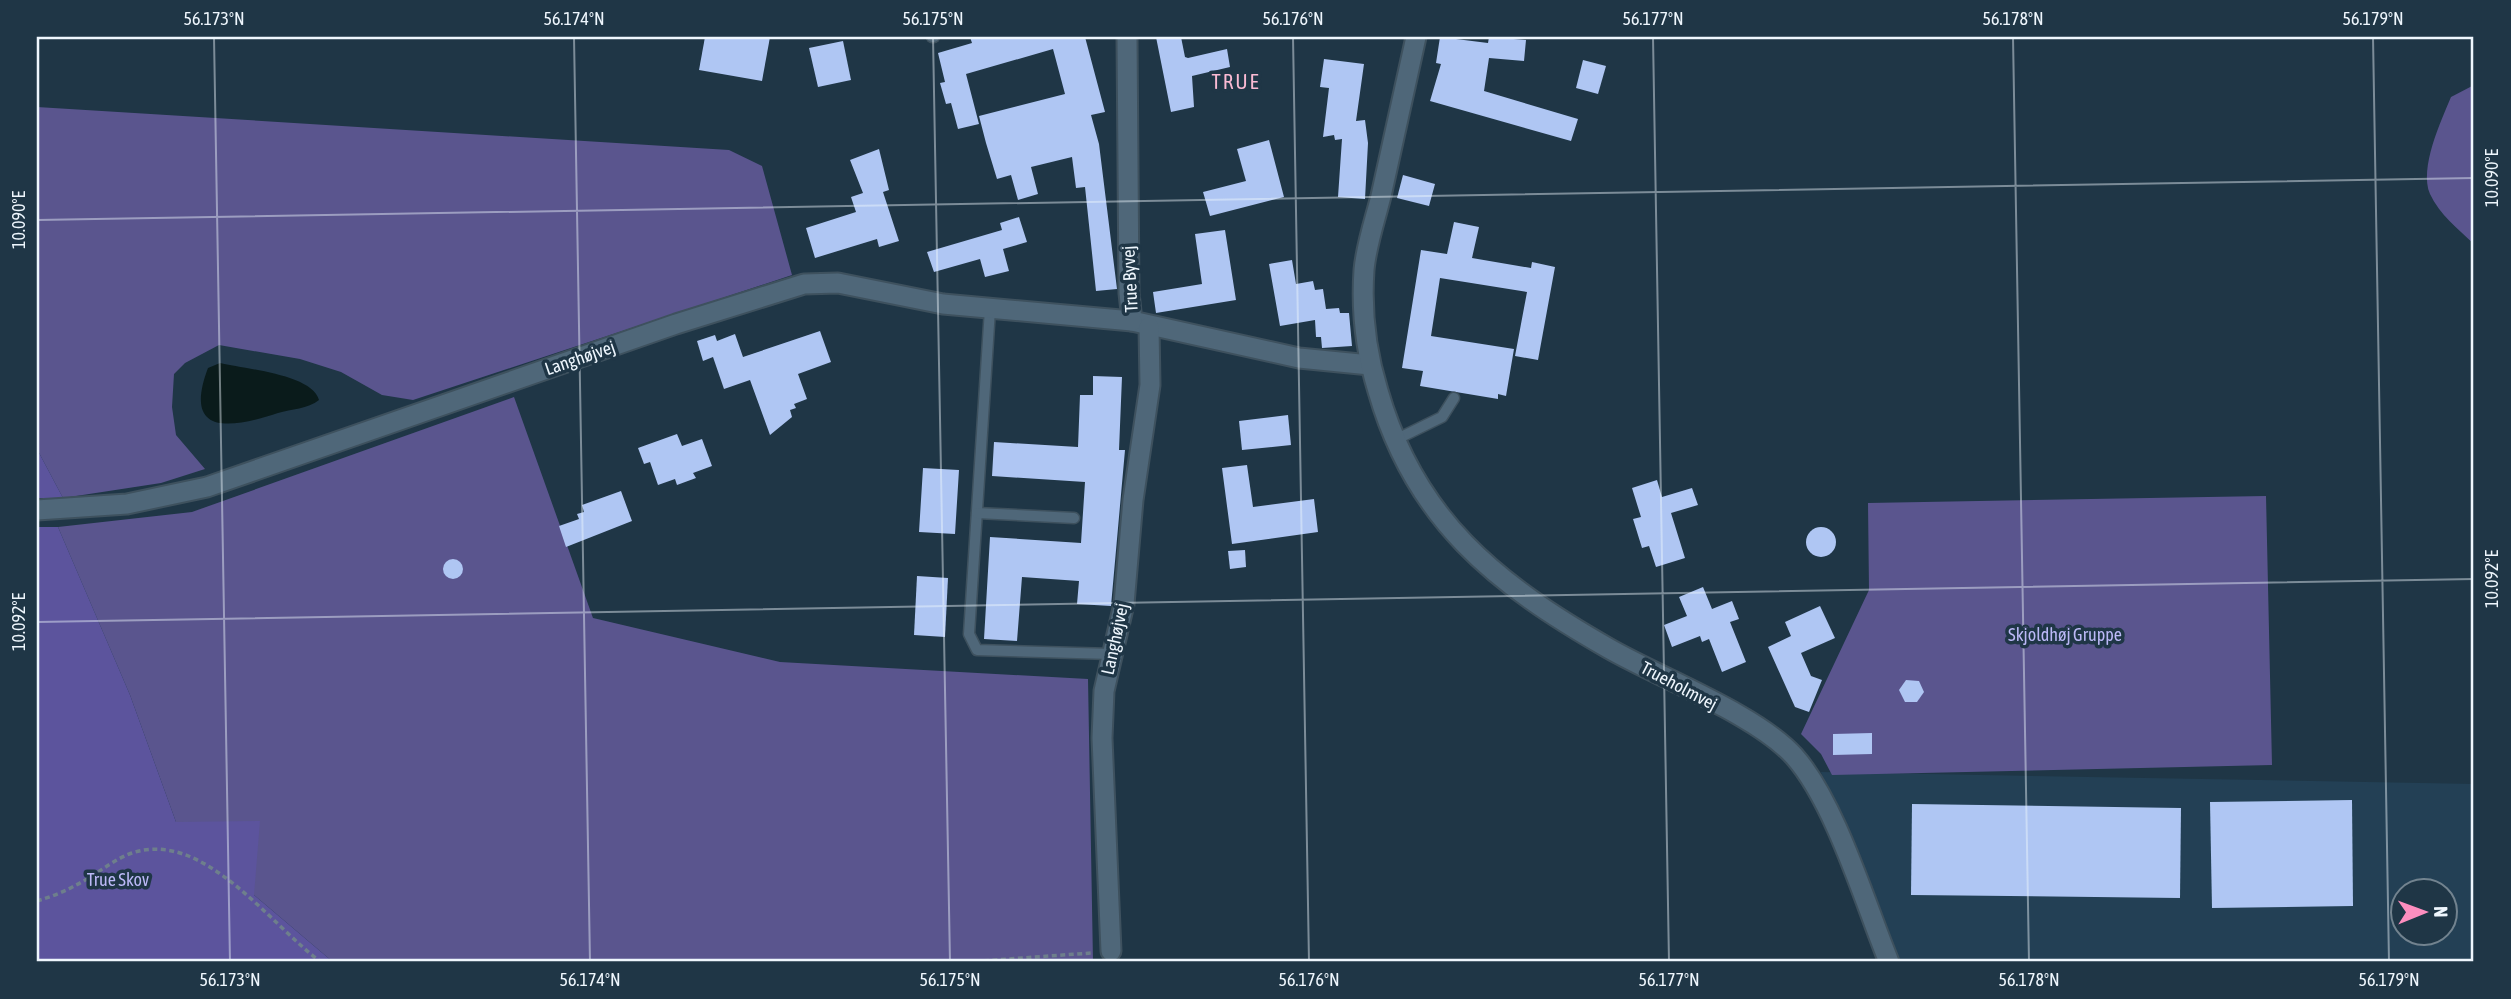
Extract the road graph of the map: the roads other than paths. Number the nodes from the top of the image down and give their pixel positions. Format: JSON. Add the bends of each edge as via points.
{"nodes":[{"id":1,"x":1127,"y":37,"type":"edge"},
{"id":2,"x":1416,"y":37,"type":"edge"},
{"id":3,"x":990,"y":309,"type":"junction"},
{"id":4,"x":1141,"y":324,"type":"junction"},
{"id":5,"x":1370,"y":365,"type":"junction"},
{"id":6,"x":1454,"y":398,"type":"dead end"},
{"id":7,"x":1395,"y":440,"type":"junction"},
{"id":8,"x":37,"y":509,"type":"edge"},
{"id":9,"x":977,"y":513,"type":"junction"},
{"id":10,"x":1074,"y":518,"type":"dead end"},
{"id":11,"x":1112,"y":654,"type":"junction"},
{"id":12,"x":1111,"y":951,"type":"road end"},
{"id":13,"x":1889,"y":962,"type":"edge"}],
"edges":[{"from":1,"to":4,"type":"street","name":"True Byvej","via":[[1129,293]]},
{"from":2,"to":5,"type":"street","via":[[1364,268]]},
{"from":3,"to":4,"type":"street","name":"Langhøjvej"},
{"from":3,"to":8,"type":"street","name":"Langhøjvej","via":[[838,283],[804,284],[207,487],[127,504]]},
{"from":3,"to":9,"type":"lane"},
{"from":4,"to":5,"type":"street","name":"True Byvej","via":[[1299,358]]},
{"from":4,"to":11,"type":"street","name":"Langhøjvej","via":[[1150,385],[1124,604]]},
{"from":5,"to":7,"type":"street"},
{"from":6,"to":7,"type":"lane","via":[[1442,417]]},
{"from":7,"to":13,"type":"street","name":"Trueholmvej","via":[[1422,494],[1500,578],[1609,649],[1764,730],[1793,755],[1823,798]]},
{"from":9,"to":10,"type":"lane"},
{"from":9,"to":11,"type":"lane","via":[[970,634],[977,650]]},
{"from":11,"to":12,"type":"street","name":"Langhøjvej","via":[[1104,691],[1102,738]]}]}
